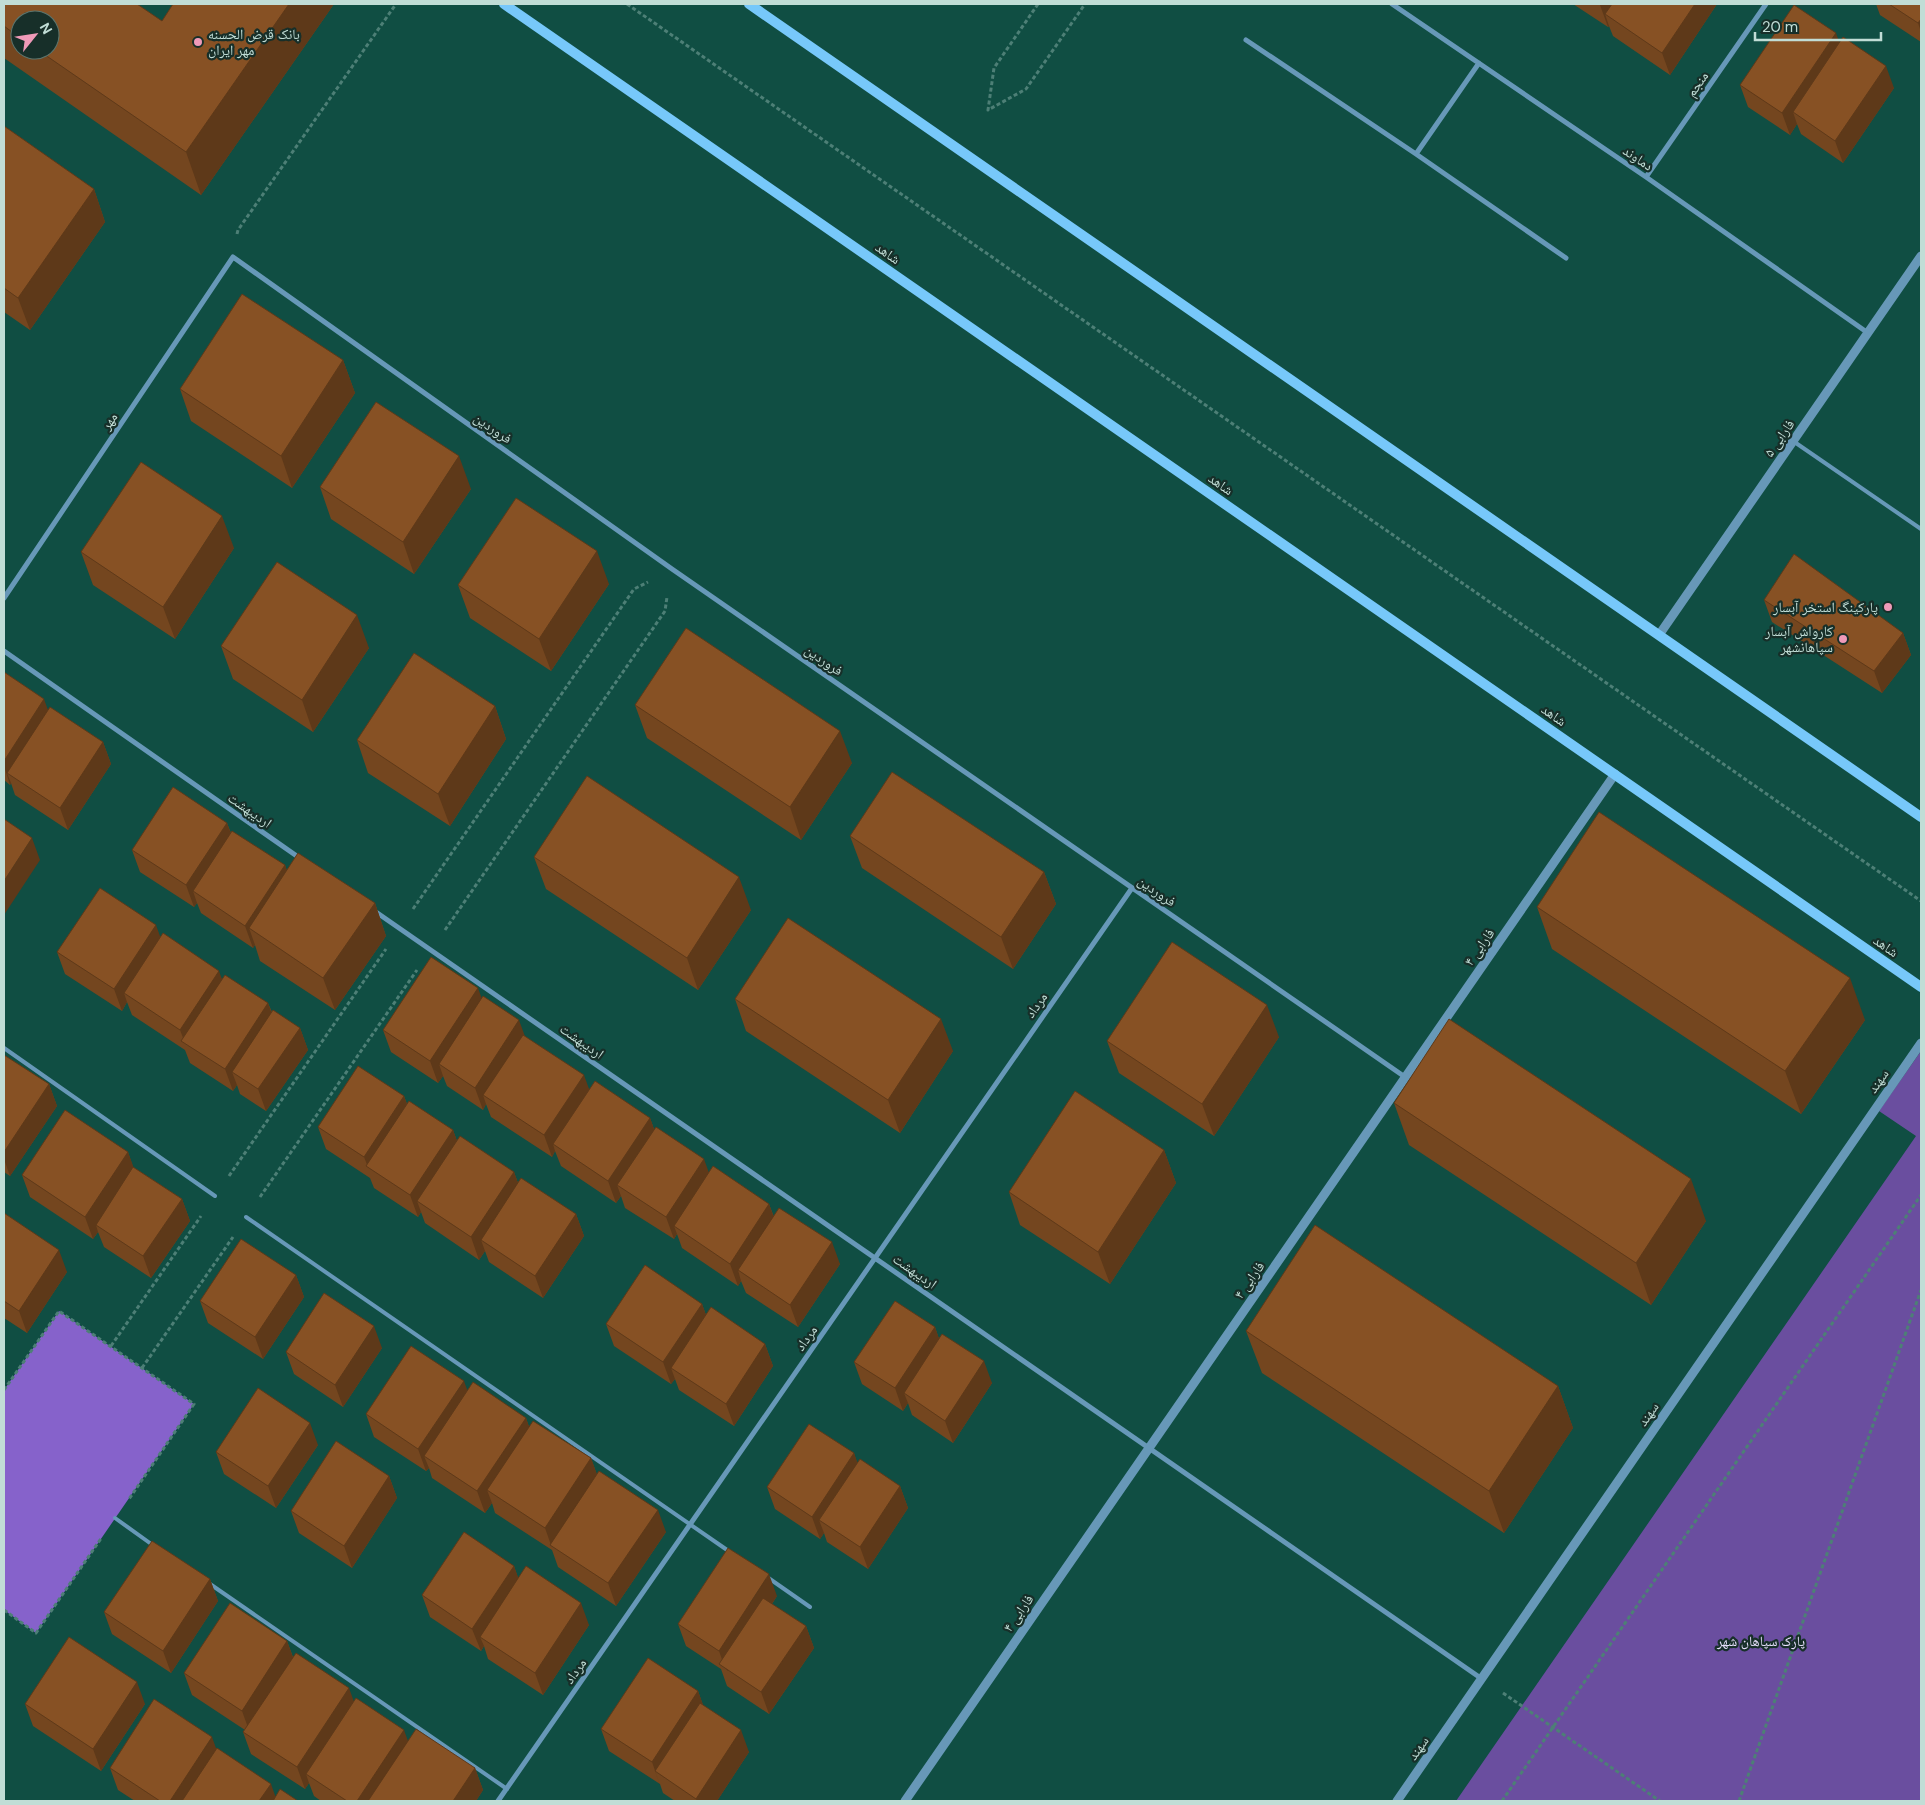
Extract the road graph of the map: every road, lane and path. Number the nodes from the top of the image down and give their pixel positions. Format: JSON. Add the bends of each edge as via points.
{"nodes":[{"id":1,"x":396,"y":4,"type":"edge"},
{"id":2,"x":504,"y":4,"type":"edge"},
{"id":3,"x":627,"y":4,"type":"edge"},
{"id":4,"x":748,"y":4,"type":"edge"},
{"id":5,"x":1038,"y":4,"type":"edge"},
{"id":6,"x":1085,"y":4,"type":"edge"},
{"id":7,"x":1392,"y":4,"type":"edge"},
{"id":8,"x":1766,"y":4,"type":"edge"},
{"id":9,"x":1246,"y":40,"type":"dead end"},
{"id":10,"x":1479,"y":63,"type":"junction"},
{"id":11,"x":1416,"y":154,"type":"junction"},
{"id":12,"x":1646,"y":177,"type":"junction"},
{"id":13,"x":1921,"y":256,"type":"edge"},
{"id":14,"x":233,"y":257,"type":"junction"},
{"id":15,"x":1566,"y":258,"type":"dead end"},
{"id":16,"x":1868,"y":334,"type":"junction"},
{"id":17,"x":1793,"y":441,"type":"junction"},
{"id":18,"x":1921,"y":529,"type":"edge"},
{"id":19,"x":4,"y":598,"type":"edge"},
{"id":20,"x":1659,"y":635,"type":"junction"},
{"id":21,"x":4,"y":651,"type":"edge"},
{"id":22,"x":1615,"y":774,"type":"junction"},
{"id":23,"x":1921,"y":817,"type":"edge"},
{"id":24,"x":303,"y":860,"type":"edge"},
{"id":25,"x":1132,"y":888,"type":"junction"},
{"id":26,"x":1921,"y":900,"type":"edge"},
{"id":27,"x":368,"y":906,"type":"edge"},
{"id":28,"x":1921,"y":987,"type":"edge"},
{"id":29,"x":1921,"y":1043,"type":"edge"},
{"id":30,"x":4,"y":1048,"type":"edge"},
{"id":31,"x":1405,"y":1077,"type":"junction"},
{"id":32,"x":1921,"y":1195,"type":"edge"},
{"id":33,"x":215,"y":1196,"type":"dead end"},
{"id":34,"x":246,"y":1217,"type":"dead end"},
{"id":35,"x":876,"y":1257,"type":"junction"},
{"id":36,"x":1921,"y":1290,"type":"edge"},
{"id":37,"x":142,"y":1368,"type":"dead end"},
{"id":38,"x":4,"y":1390,"type":"edge"},
{"id":39,"x":1149,"y":1448,"type":"junction"},
{"id":40,"x":115,"y":1518,"type":"dead end"},
{"id":41,"x":690,"y":1524,"type":"junction"},
{"id":42,"x":156,"y":1547,"type":"edge"},
{"id":43,"x":738,"y":1557,"type":"edge"},
{"id":44,"x":762,"y":1574,"type":"edge"},
{"id":45,"x":205,"y":1580,"type":"edge"},
{"id":46,"x":810,"y":1607,"type":"dead end"},
{"id":47,"x":1482,"y":1679,"type":"junction"},
{"id":48,"x":1553,"y":1728,"type":"junction"},
{"id":49,"x":507,"y":1789,"type":"junction"},
{"id":50,"x":498,"y":1801,"type":"edge"},
{"id":51,"x":905,"y":1801,"type":"edge"},
{"id":52,"x":1398,"y":1801,"type":"edge"},
{"id":53,"x":1502,"y":1801,"type":"edge"},
{"id":54,"x":1660,"y":1801,"type":"edge"},
{"id":55,"x":1739,"y":1801,"type":"edge"}],
"edges":[{"from":1,"to":14,"type":"path","via":[[238,230]]},
{"from":2,"to":22,"type":"main road","name":"شاهد"},
{"from":3,"to":26,"type":"path"},
{"from":4,"to":20,"type":"main road"},
{"from":5,"to":6,"type":"path","via":[[994,68],[988,110],[1026,89]]},
{"from":7,"to":10,"type":"street","name":"دماوند"},
{"from":8,"to":12,"type":"street","name":"منجم"},
{"from":9,"to":11,"type":"street"},
{"from":10,"to":11,"type":"street"},
{"from":10,"to":12,"type":"street","name":"دماوند"},
{"from":11,"to":15,"type":"street"},
{"from":12,"to":16,"type":"street","name":"دماوند"},
{"from":13,"to":16,"type":"street","name":"فارابی ۵"},
{"from":14,"to":19,"type":"street","name":"مهر"},
{"from":14,"to":25,"type":"street","name":"فروردین","via":[[672,569]]},
{"from":16,"to":17,"type":"street","name":"فارابی ۵"},
{"from":17,"to":18,"type":"lane"},
{"from":17,"to":20,"type":"street","name":"فارابی ۵"},
{"from":20,"to":23,"type":"main road"},
{"from":21,"to":24,"type":"street","name":"اردیبهشت"},
{"from":22,"to":28,"type":"main road","name":"شاهد"},
{"from":22,"to":31,"type":"street","name":"فارابی ۴"},
{"from":25,"to":31,"type":"street","name":"فروردین"},
{"from":25,"to":35,"type":"street","name":"مرداد"},
{"from":27,"to":35,"type":"street","name":"اردیبهشت"},
{"from":29,"to":47,"type":"street","name":"سهند"},
{"from":30,"to":33,"type":"lane"},
{"from":31,"to":39,"type":"street","name":"فارابی ۴"},
{"from":32,"to":48,"type":"path"},
{"from":34,"to":41,"type":"lane"},
{"from":35,"to":39,"type":"street","name":"اردیبهشت"},
{"from":35,"to":41,"type":"street","name":"مرداد"},
{"from":36,"to":55,"type":"path"},
{"from":37,"to":38,"type":"path","via":[[58,1311]]},
{"from":39,"to":47,"type":"street","name":"اردیبهشت"},
{"from":39,"to":51,"type":"street","name":"فارابی ۴"},
{"from":40,"to":42,"type":"lane"},
{"from":41,"to":43,"type":"lane"},
{"from":41,"to":49,"type":"street","name":"مرداد"},
{"from":44,"to":46,"type":"lane"},
{"from":45,"to":49,"type":"lane"},
{"from":47,"to":48,"type":"path"},
{"from":47,"to":52,"type":"street","name":"سهند"},
{"from":48,"to":53,"type":"path"},
{"from":48,"to":54,"type":"path"},
{"from":49,"to":50,"type":"street","name":"مرداد"}]}
